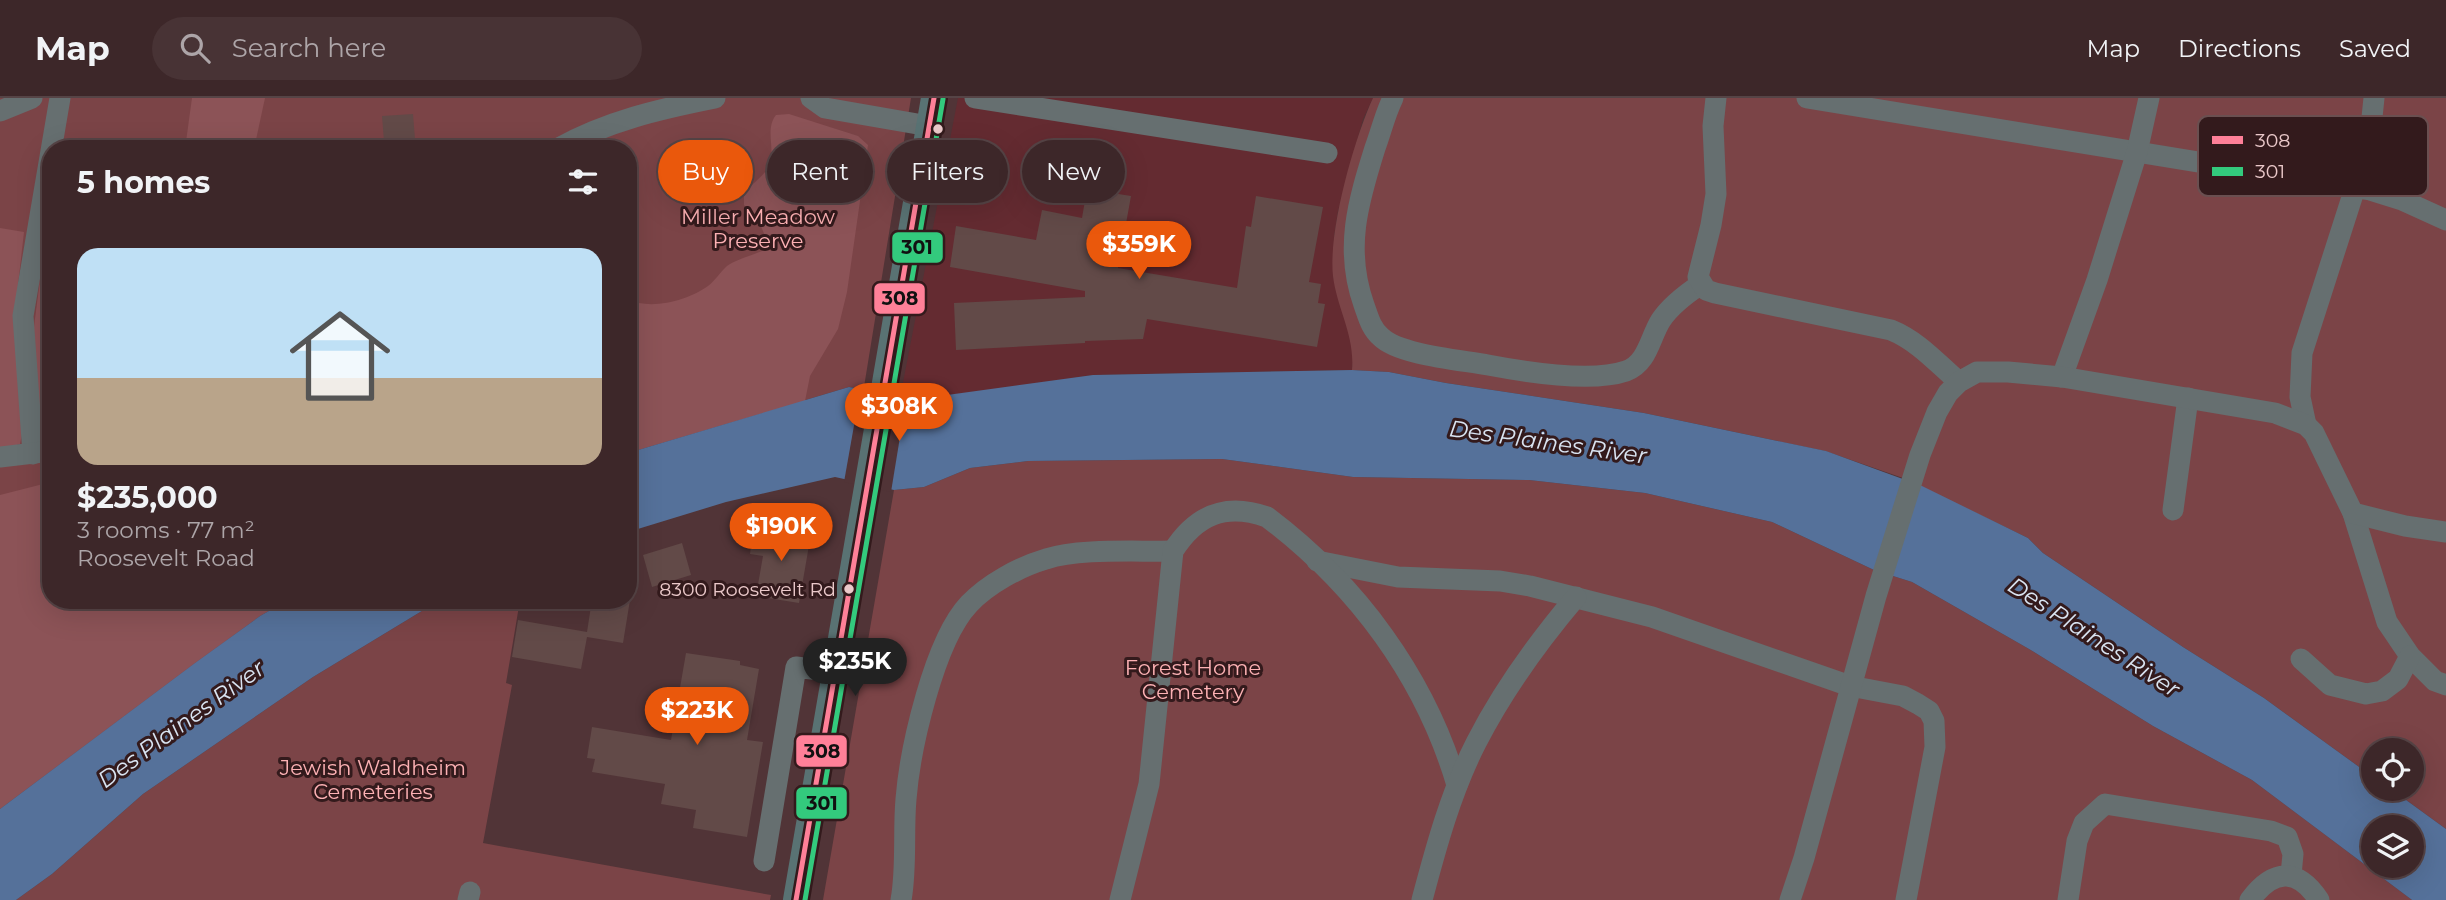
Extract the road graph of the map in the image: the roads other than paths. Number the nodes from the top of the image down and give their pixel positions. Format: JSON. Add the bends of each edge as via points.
{"nodes":[{"id":1,"x":32,"y":98,"type":"edge"},
{"id":2,"x":60,"y":98,"type":"edge"},
{"id":3,"x":715,"y":98,"type":"edge"},
{"id":4,"x":811,"y":98,"type":"edge"},
{"id":5,"x":975,"y":98,"type":"edge"},
{"id":6,"x":1393,"y":98,"type":"edge"},
{"id":7,"x":1716,"y":98,"type":"edge"},
{"id":8,"x":1807,"y":98,"type":"edge"},
{"id":9,"x":2149,"y":98,"type":"edge"},
{"id":10,"x":2374,"y":98,"type":"edge"},
{"id":11,"x":929,"y":99,"type":"edge"},
{"id":12,"x":0,"y":111,"type":"edge"},
{"id":13,"x":2372,"y":116,"type":"edge"},
{"id":14,"x":929,"y":127,"type":"junction"},
{"id":15,"x":52,"y":140,"type":"edge"},
{"id":16,"x":574,"y":140,"type":"edge"},
{"id":17,"x":2137,"y":152,"type":"junction"},
{"id":18,"x":1327,"y":153,"type":"dead end"},
{"id":19,"x":2198,"y":162,"type":"edge"},
{"id":20,"x":42,"y":196,"type":"edge"},
{"id":21,"x":2352,"y":196,"type":"edge"},
{"id":22,"x":2388,"y":196,"type":"edge"},
{"id":23,"x":2446,"y":220,"type":"edge"},
{"id":24,"x":1701,"y":284,"type":"junction"},
{"id":25,"x":2062,"y":377,"type":"junction"},
{"id":26,"x":1959,"y":382,"type":"junction"},
{"id":27,"x":2188,"y":398,"type":"junction"},
{"id":28,"x":2305,"y":425,"type":"junction"},
{"id":29,"x":42,"y":453,"type":"edge"},
{"id":30,"x":0,"y":457,"type":"edge"},
{"id":31,"x":2173,"y":509,"type":"dead end"},
{"id":32,"x":2353,"y":513,"type":"junction"},
{"id":33,"x":2446,"y":532,"type":"edge"},
{"id":34,"x":1173,"y":551,"type":"junction"},
{"id":35,"x":1317,"y":561,"type":"junction"},
{"id":36,"x":1576,"y":597,"type":"junction"},
{"id":37,"x":2410,"y":656,"type":"junction"},
{"id":38,"x":2301,"y":659,"type":"dead end"},
{"id":39,"x":835,"y":672,"type":"junction"},
{"id":40,"x":2446,"y":685,"type":"edge"},
{"id":41,"x":1850,"y":686,"type":"junction"},
{"id":42,"x":1457,"y":785,"type":"junction"},
{"id":43,"x":764,"y":861,"type":"dead end"},
{"id":44,"x":2291,"y":875,"type":"junction"},
{"id":45,"x":796,"y":900,"type":"edge"},
{"id":46,"x":901,"y":900,"type":"edge"},
{"id":47,"x":1120,"y":900,"type":"edge"},
{"id":48,"x":1422,"y":900,"type":"edge"},
{"id":49,"x":1790,"y":900,"type":"edge"},
{"id":50,"x":1906,"y":900,"type":"edge"},
{"id":51,"x":2068,"y":900,"type":"edge"},
{"id":52,"x":2250,"y":900,"type":"edge"},
{"id":53,"x":2319,"y":900,"type":"edge"}],
"edges":[{"from":1,"to":12,"type":"lane"},
{"from":2,"to":15,"type":"lane"},
{"from":3,"to":16,"type":"lane","via":[[600,126]]},
{"from":4,"to":14,"type":"lane","via":[[825,108]]},
{"from":5,"to":18,"type":"lane"},
{"from":6,"to":24,"type":"lane","via":[[1354,224],[1354,260],[1362,298],[1371,325],[1382,339],[1403,349],[1525,372],[1610,375],[1638,363],[1661,320]]},
{"from":7,"to":24,"type":"lane","via":[[1716,194],[1699,269]]},
{"from":8,"to":17,"type":"lane"},
{"from":9,"to":17,"type":"lane"},
{"from":10,"to":13,"type":"lane"},
{"from":11,"to":14,"type":"main road"},
{"from":14,"to":39,"type":"main road"},
{"from":17,"to":19,"type":"lane"},
{"from":17,"to":25,"type":"lane"},
{"from":20,"to":29,"type":"lane","via":[[23,316]]},
{"from":21,"to":28,"type":"lane","via":[[2302,353],[2300,397]]},
{"from":22,"to":23,"type":"lane"},
{"from":24,"to":26,"type":"lane","via":[[1715,293],[1891,330],[1906,336]]},
{"from":25,"to":26,"type":"lane","via":[[1991,371],[1977,372]]},
{"from":25,"to":27,"type":"lane"},
{"from":26,"to":41,"type":"lane","via":[[1937,412],[1920,455]]},
{"from":27,"to":28,"type":"lane","via":[[2275,413]]},
{"from":27,"to":31,"type":"lane"},
{"from":28,"to":32,"type":"lane","via":[[2320,443]]},
{"from":29,"to":30,"type":"lane"},
{"from":32,"to":33,"type":"lane"},
{"from":32,"to":37,"type":"lane","via":[[2387,622]]},
{"from":34,"to":35,"type":"lane","via":[[1197,521],[1216,513],[1253,512],[1267,517]]},
{"from":34,"to":46,"type":"lane","via":[[1067,554],[1045,559],[990,586],[968,604],[935,671],[913,753]]},
{"from":34,"to":47,"type":"lane","via":[[1149,784]]},
{"from":35,"to":36,"type":"lane","via":[[1398,577],[1500,581]]},
{"from":35,"to":42,"type":"lane","via":[[1349,590],[1399,656],[1433,719]]},
{"from":36,"to":41,"type":"lane","via":[[1652,617]]},
{"from":36,"to":42,"type":"lane","via":[[1510,684]]},
{"from":37,"to":38,"type":"lane","via":[[2398,679],[2382,691],[2366,694],[2330,685]]},
{"from":37,"to":40,"type":"lane","via":[[2435,681]]},
{"from":39,"to":43,"type":"lane","via":[[796,667]]},
{"from":39,"to":45,"type":"main road"},
{"from":41,"to":49,"type":"lane"},
{"from":41,"to":50,"type":"lane","via":[[1903,696],[1929,711],[1934,721],[1935,747]]},
{"from":42,"to":48,"type":"lane"},
{"from":44,"to":51,"type":"lane","via":[[2293,854],[2287,838],[2271,831],[2105,804],[2084,823],[2077,841]]},
{"from":44,"to":52,"type":"lane","via":[[2271,879]]},
{"from":44,"to":53,"type":"lane"}]}
